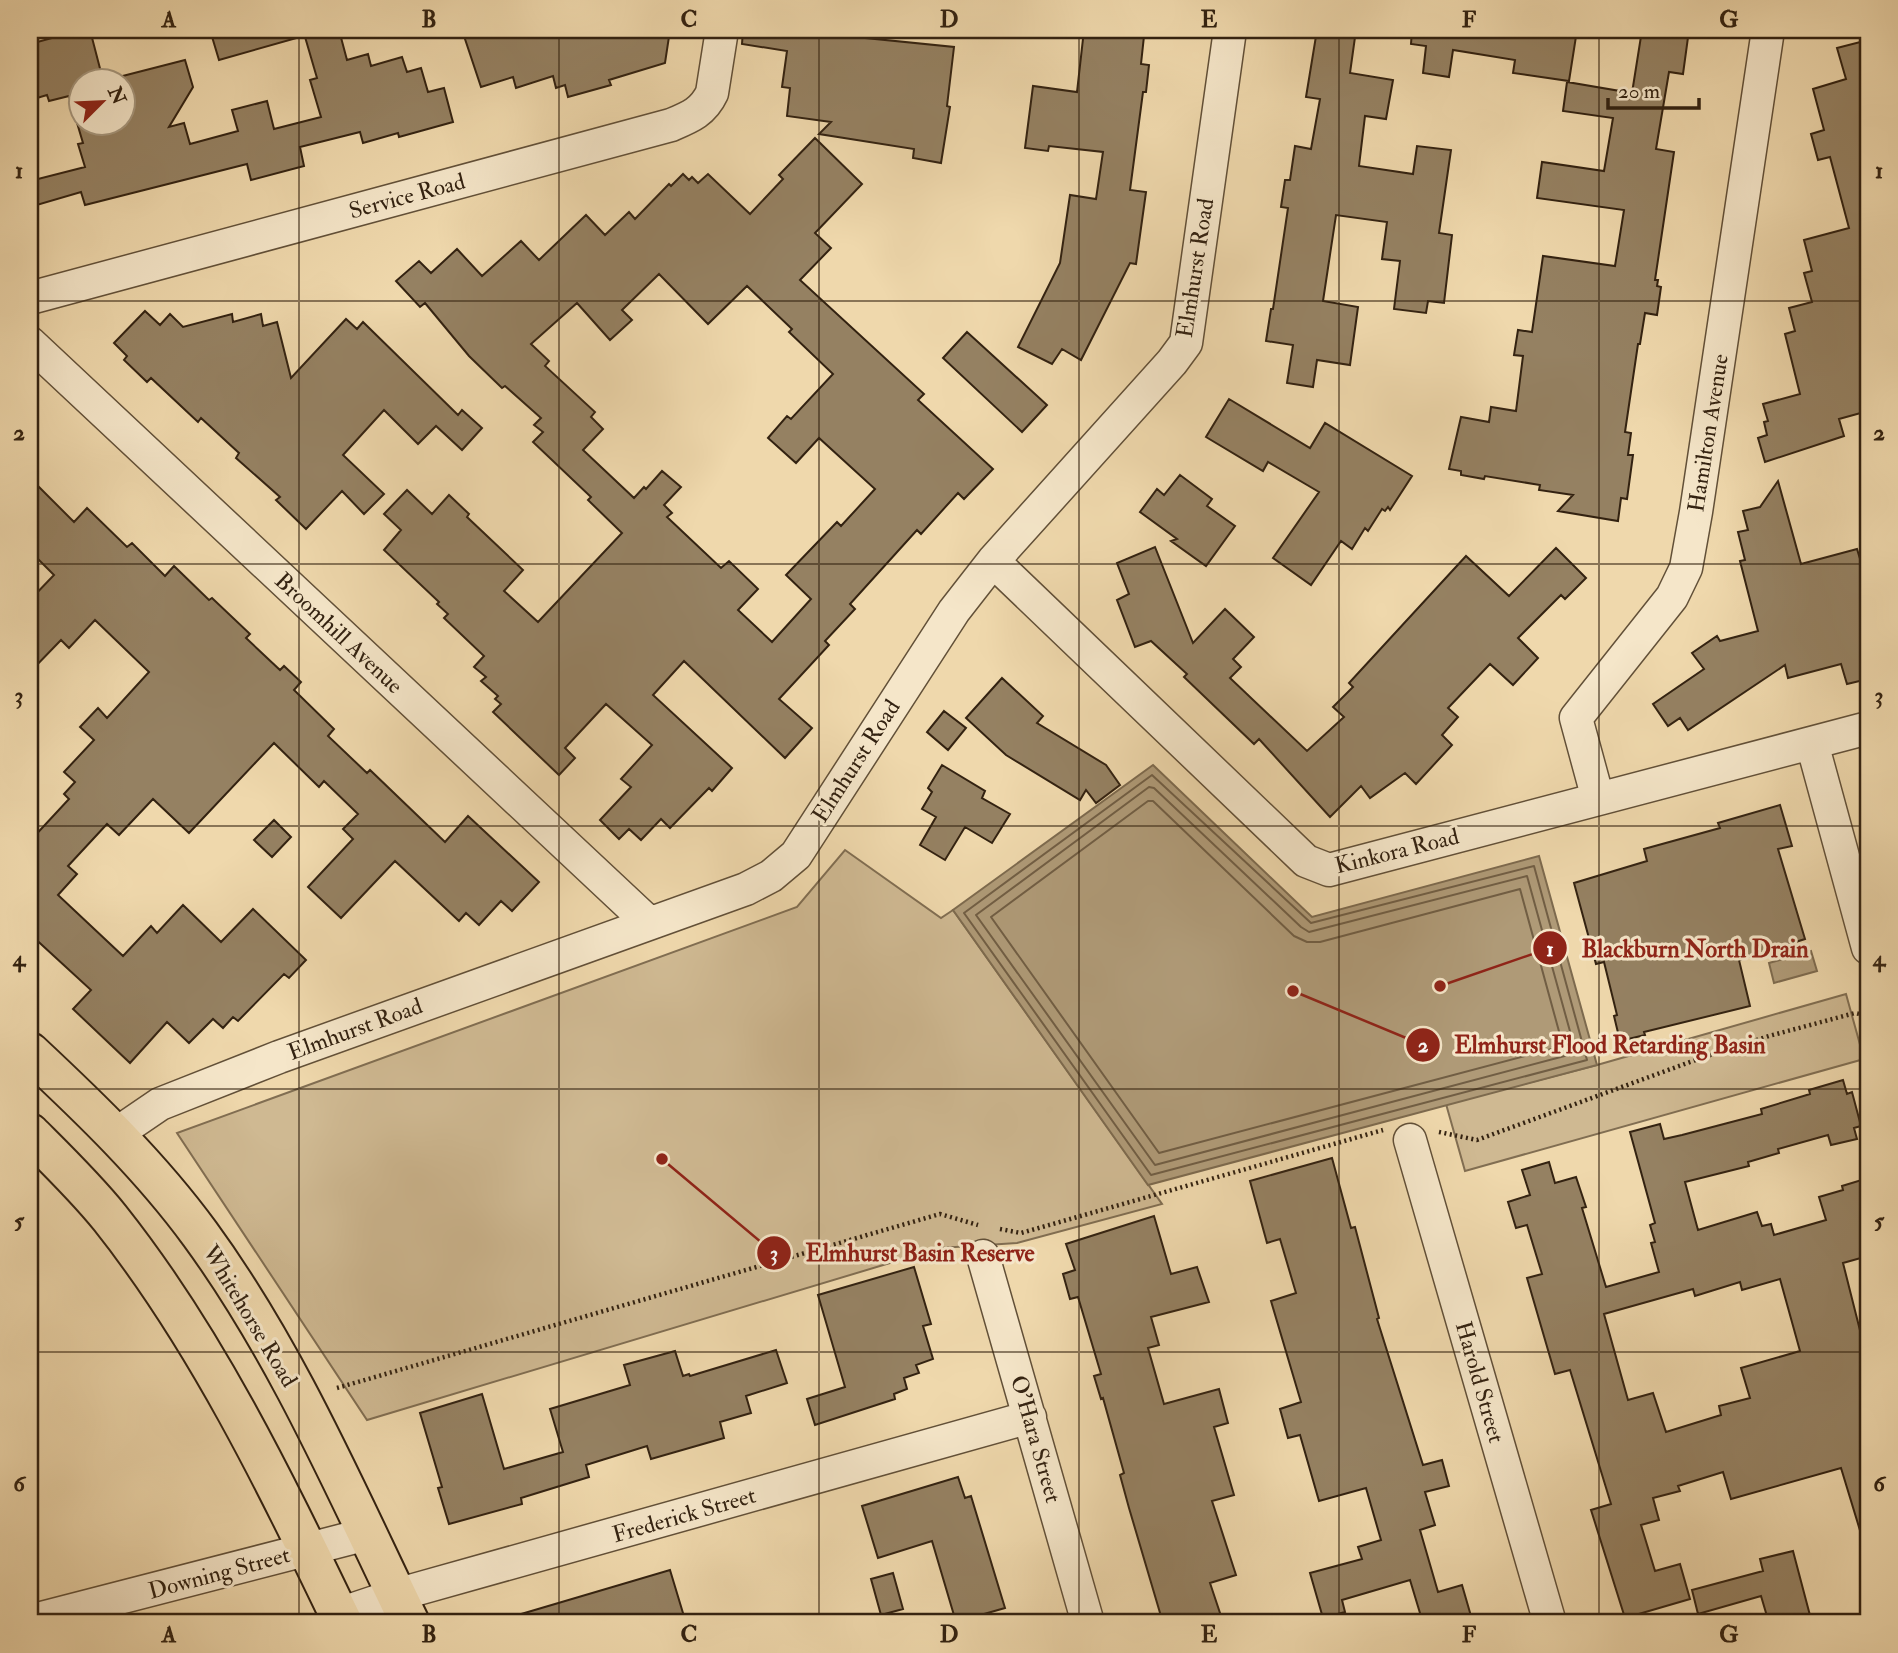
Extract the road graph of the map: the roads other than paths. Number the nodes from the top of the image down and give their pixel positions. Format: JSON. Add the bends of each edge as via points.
{"nodes":[{"id":1,"x":722,"y":30,"type":"edge"},
{"id":2,"x":1230,"y":30,"type":"edge"},
{"id":3,"x":1768,"y":30,"type":"edge"},
{"id":4,"x":30,"y":298,"type":"edge"},
{"id":5,"x":30,"y":343,"type":"edge"},
{"id":6,"x":993,"y":561,"type":"junction"},
{"id":7,"x":1868,"y":728,"type":"edge"},
{"id":8,"x":1812,"y":743,"type":"junction"},
{"id":9,"x":1598,"y":799,"type":"junction"},
{"id":10,"x":649,"y":923,"type":"junction"},
{"id":11,"x":1868,"y":948,"type":"edge"},
{"id":12,"x":30,"y":1052,"type":"edge"},
{"id":13,"x":30,"y":1133,"type":"edge"},
{"id":14,"x":1412,"y":1133,"type":"road end"},
{"id":15,"x":116,"y":1134,"type":"junction"},
{"id":16,"x":984,"y":1236,"type":"road end"},
{"id":17,"x":1030,"y":1417,"type":"junction"},
{"id":18,"x":367,"y":1534,"type":"junction"},
{"id":19,"x":306,"y":1551,"type":"junction"},
{"id":20,"x":403,"y":1609,"type":"edge"},
{"id":21,"x":341,"y":1619,"type":"edge"},
{"id":22,"x":30,"y":1621,"type":"edge"},
{"id":23,"x":1088,"y":1623,"type":"edge"},
{"id":24,"x":1550,"y":1623,"type":"edge"}],
"edges":[{"from":1,"to":4,"type":"street","name":"Service Road","via":[[708,102],[699,113],[679,122]]},
{"from":2,"to":6,"type":"street","name":"Elmhurst Road","via":[[1186,343]]},
{"from":3,"to":9,"type":"street","name":"Hamilton Avenue","via":[[1686,568],[1672,597],[1576,718]]},
{"from":5,"to":10,"type":"street","name":"Broomhill Avenue"},
{"from":6,"to":9,"type":"street","name":"Kinkora Road","via":[[1306,861],[1329,870]]},
{"from":6,"to":10,"type":"street","name":"Elmhurst Road","via":[[954,611],[796,855],[746,889]]},
{"from":7,"to":8,"type":"street","name":"Kinkora Road"},
{"from":8,"to":9,"type":"street","name":"Kinkora Road"},
{"from":8,"to":11,"type":"street"},
{"from":10,"to":15,"type":"street","name":"Elmhurst Road","via":[[184,1094],[160,1104]]},
{"from":12,"to":15,"type":"main road","name":"Whitehorse Road"},
{"from":13,"to":19,"type":"main road","via":[[110,1218],[176,1311],[233,1404]]},
{"from":14,"to":24,"type":"street","name":"Harold Street"},
{"from":15,"to":18,"type":"main road","name":"Whitehorse Road","via":[[200,1233],[238,1289],[306,1410]]},
{"from":16,"to":17,"type":"street","name":"O'Hara Street"},
{"from":17,"to":20,"type":"street","name":"Frederick Street"},
{"from":17,"to":23,"type":"street","name":"O'Hara Street"},
{"from":18,"to":19,"type":"street","name":"Downing Street"},
{"from":18,"to":20,"type":"main road","name":"Whitehorse Road"},
{"from":19,"to":21,"type":"main road"},
{"from":19,"to":22,"type":"street","name":"Downing Street"},
{"from":20,"to":21,"type":"street","name":"Frederick Street"}]}
